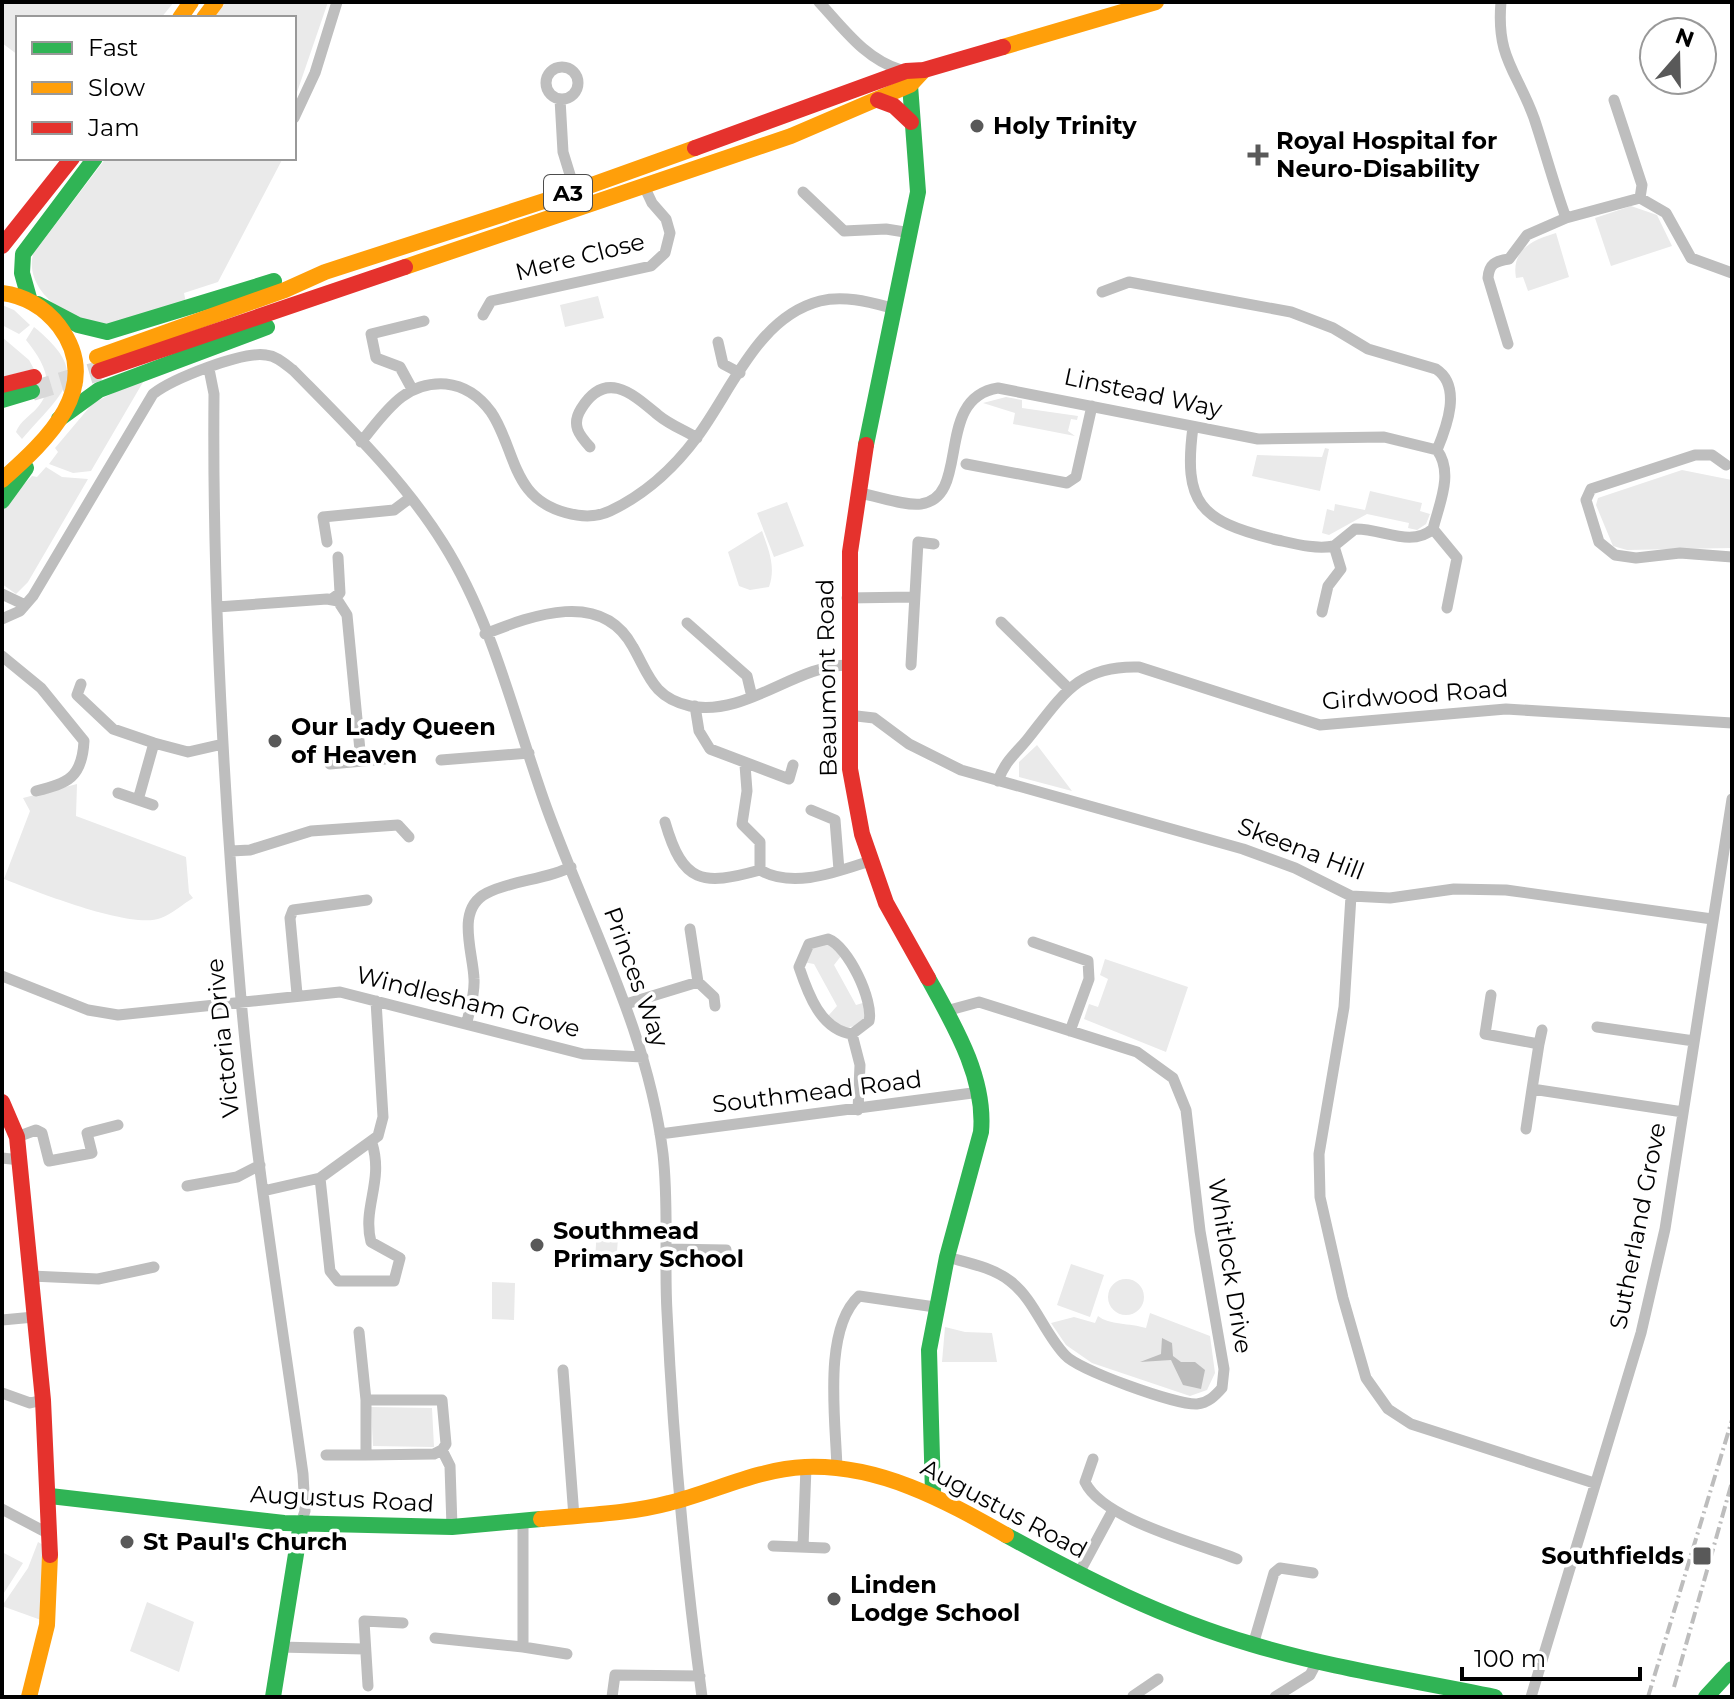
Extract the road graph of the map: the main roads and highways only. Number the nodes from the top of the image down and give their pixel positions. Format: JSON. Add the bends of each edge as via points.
{"nodes":[{"id":1,"x":1156,"y":2,"type":"edge"},
{"id":2,"x":908,"y":78,"type":"junction"},
{"id":3,"x":878,"y":100,"type":"junction"},
{"id":4,"x":911,"y":122,"type":"junction"},
{"id":5,"x":70,"y":160,"type":"edge"},
{"id":6,"x":94,"y":160,"type":"edge"},
{"id":7,"x":2,"y":246,"type":"edge"},
{"id":8,"x":325,"y":272,"type":"junction"},
{"id":9,"x":2,"y":293,"type":"edge"},
{"id":10,"x":314,"y":298,"type":"junction"},
{"id":11,"x":33,"y":301,"type":"junction"},
{"id":12,"x":142,"y":350,"type":"junction"},
{"id":13,"x":98,"y":364,"type":"tunnel mouth"},
{"id":14,"x":2,"y":385,"type":"edge"},
{"id":15,"x":2,"y":400,"type":"edge"},
{"id":16,"x":59,"y":419,"type":"junction"},
{"id":17,"x":45,"y":435,"type":"junction"},
{"id":18,"x":2,"y":480,"type":"edge"},
{"id":19,"x":2,"y":501,"type":"edge"},
{"id":20,"x":2,"y":1102,"type":"edge"},
{"id":21,"x":933,"y":1494,"type":"junction"},
{"id":22,"x":50,"y":1496,"type":"junction"},
{"id":23,"x":301,"y":1523,"type":"junction"},
{"id":24,"x":1732,"y":1669,"type":"edge"},
{"id":25,"x":29,"y":1697,"type":"edge"},
{"id":26,"x":273,"y":1697,"type":"edge"},
{"id":27,"x":1495,"y":1697,"type":"edge"},
{"id":28,"x":1706,"y":1697,"type":"edge"}],
"edges":[{"from":1,"to":2,"type":"main road","number":"A3"},
{"from":2,"to":3,"type":"main road","number":"A3"},
{"from":2,"to":4,"type":"main road","name":"Beaumont Road"},
{"from":2,"to":8,"type":"main road","number":"A3"},
{"from":3,"to":4,"type":"main road"},
{"from":3,"to":10,"type":"main road","number":"A3","via":[[791,136]]},
{"from":4,"to":21,"type":"main road","name":"Beaumont Road","via":[[918,192],[859,493],[847,598],[848,715],[850,769],[870,861],[886,903],[946,1011],[980,1092],[981,1132],[935,1307],[929,1350]]},
{"from":5,"to":7,"type":"main road"},
{"from":6,"to":11,"type":"main road","via":[[23,254],[22,273]]},
{"from":8,"to":11,"type":"main road","number":"A3","via":[[298,274],[107,332],[78,325]]},
{"from":8,"to":12,"type":"main road","number":"A3"},
{"from":9,"to":11,"type":"main road"},
{"from":10,"to":12,"type":"main road","number":"A3"},
{"from":10,"to":16,"type":"main road","number":"A3","via":[[286,319],[99,390]]},
{"from":11,"to":16,"type":"main road","via":[[61,326],[78,357],[75,393]]},
{"from":12,"to":13,"type":"main road","number":"A3"},
{"from":14,"to":15,"type":"main road","via":[[33,384]]},
{"from":16,"to":17,"type":"main road"},
{"from":17,"to":18,"type":"main road"},
{"from":17,"to":19,"type":"main road"},
{"from":20,"to":22,"type":"main road","via":[[20,1160]]},
{"from":21,"to":23,"type":"main road","name":"Augustus Road","via":[[886,1478],[806,1467],[740,1479],[682,1500],[574,1517],[452,1527]]},
{"from":21,"to":27,"type":"main road","name":"Augustus Road","via":[[1078,1575],[1199,1627],[1253,1645]]},
{"from":22,"to":23,"type":"main road","name":"Augustus Road"},
{"from":22,"to":25,"type":"main road","via":[[47,1625]]},
{"from":23,"to":26,"type":"main road","name":"Victoria Drive"},
{"from":24,"to":28,"type":"main road"}]}
